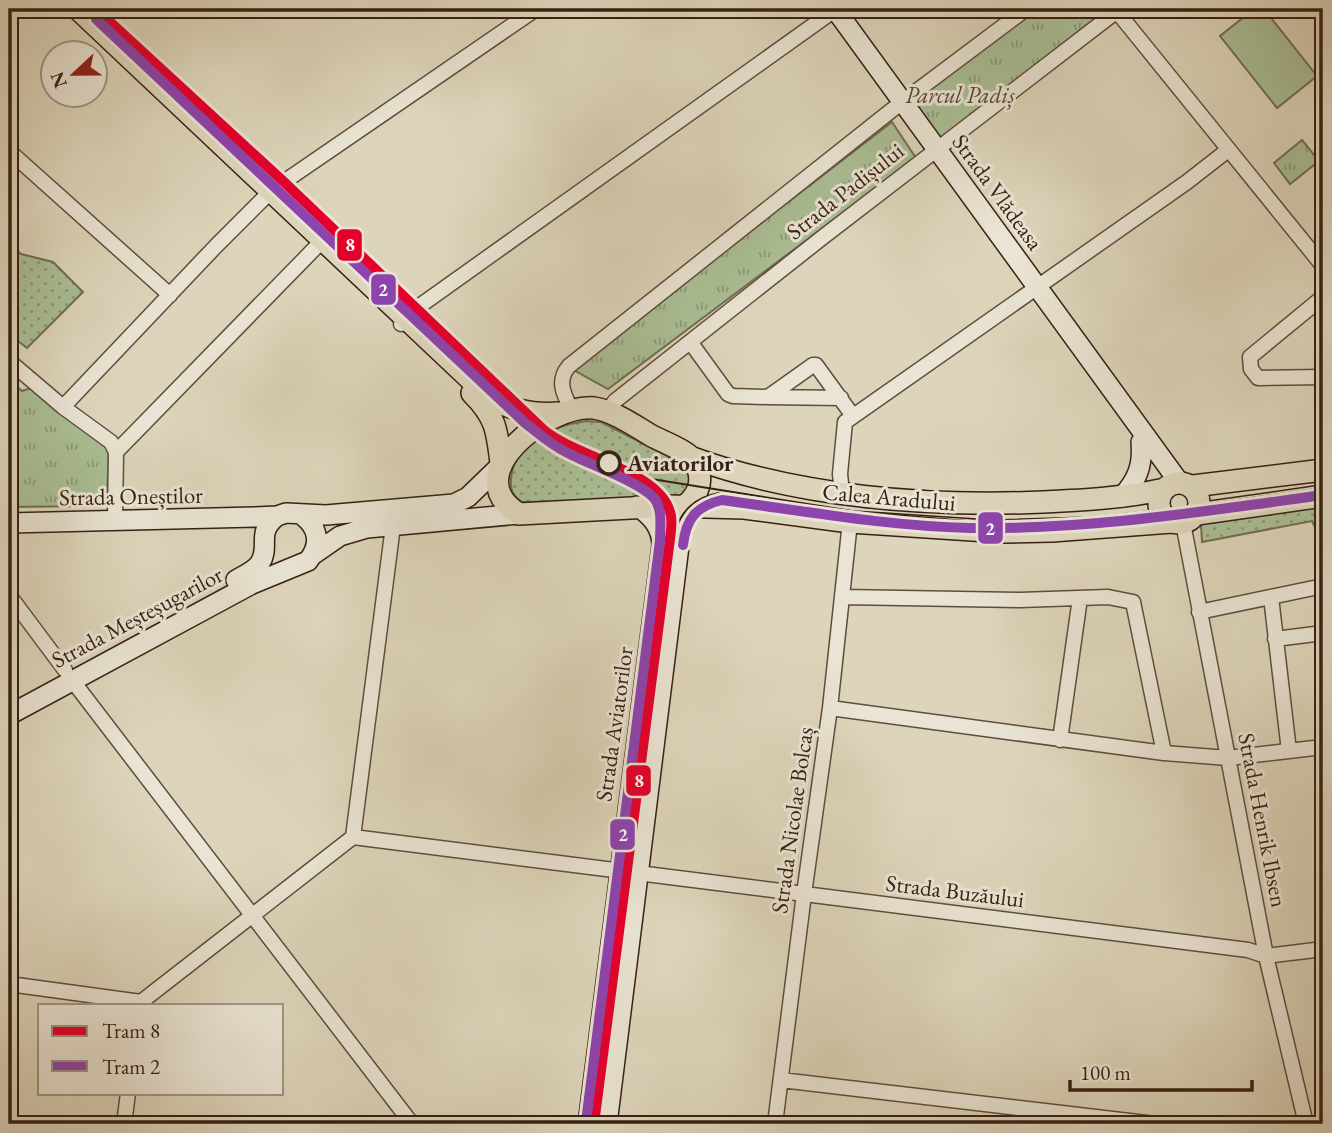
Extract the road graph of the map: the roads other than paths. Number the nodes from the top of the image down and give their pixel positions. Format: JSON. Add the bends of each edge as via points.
{"nodes":[{"id":1,"x":67,"y":9,"type":"edge"},
{"id":2,"x":536,"y":9,"type":"edge"},
{"id":3,"x":836,"y":9,"type":"edge"},
{"id":4,"x":1026,"y":9,"type":"edge"},
{"id":5,"x":1116,"y":10,"type":"edge"},
{"id":6,"x":88,"y":15,"type":"edge"},
{"id":7,"x":902,"y":103,"type":"junction"},
{"id":8,"x":937,"y":150,"type":"junction"},
{"id":9,"x":1228,"y":150,"type":"junction"},
{"id":10,"x":9,"y":151,"type":"edge"},
{"id":11,"x":269,"y":193,"type":"junction"},
{"id":12,"x":318,"y":245,"type":"junction"},
{"id":13,"x":1323,"y":266,"type":"edge"},
{"id":14,"x":1036,"y":288,"type":"junction"},
{"id":15,"x":170,"y":295,"type":"junction"},
{"id":16,"x":1323,"y":297,"type":"edge"},
{"id":17,"x":403,"y":322,"type":"junction"},
{"id":18,"x":691,"y":343,"type":"junction"},
{"id":19,"x":9,"y":361,"type":"edge"},
{"id":20,"x":1323,"y":377,"type":"edge"},
{"id":21,"x":768,"y":397,"type":"junction"},
{"id":22,"x":841,"y":398,"type":"junction"},
{"id":23,"x":1121,"y":404,"type":"junction"},
{"id":24,"x":63,"y":407,"type":"junction"},
{"id":25,"x":570,"y":412,"type":"junction"},
{"id":26,"x":613,"y":415,"type":"junction"},
{"id":27,"x":853,"y":416,"type":"junction"},
{"id":28,"x":1142,"y":442,"type":"junction"},
{"id":29,"x":116,"y":452,"type":"junction"},
{"id":30,"x":690,"y":457,"type":"junction"},
{"id":31,"x":500,"y":465,"type":"junction"},
{"id":32,"x":1323,"y":470,"type":"edge"},
{"id":33,"x":1175,"y":486,"type":"junction"},
{"id":34,"x":842,"y":493,"type":"junction"},
{"id":35,"x":1323,"y":496,"type":"edge"},
{"id":36,"x":1122,"y":497,"type":"junction"},
{"id":37,"x":637,"y":506,"type":"junction"},
{"id":38,"x":684,"y":506,"type":"junction"},
{"id":39,"x":519,"y":514,"type":"junction"},
{"id":40,"x":303,"y":516,"type":"junction"},
{"id":41,"x":115,"y":520,"type":"junction"},
{"id":42,"x":1184,"y":520,"type":"junction"},
{"id":43,"x":850,"y":522,"type":"junction"},
{"id":44,"x":9,"y":523,"type":"edge"},
{"id":45,"x":393,"y":526,"type":"junction"},
{"id":46,"x":265,"y":528,"type":"junction"},
{"id":47,"x":314,"y":554,"type":"junction"},
{"id":48,"x":291,"y":568,"type":"junction"},
{"id":49,"x":1323,"y":586,"type":"edge"},
{"id":50,"x":9,"y":595,"type":"edge"},
{"id":51,"x":843,"y":597,"type":"junction"},
{"id":52,"x":1271,"y":597,"type":"junction"},
{"id":53,"x":1080,"y":598,"type":"junction"},
{"id":54,"x":1199,"y":612,"type":"junction"},
{"id":55,"x":1323,"y":633,"type":"edge"},
{"id":56,"x":1275,"y":639,"type":"junction"},
{"id":57,"x":69,"y":675,"type":"junction"},
{"id":58,"x":9,"y":701,"type":"edge"},
{"id":59,"x":830,"y":708,"type":"junction"},
{"id":60,"x":9,"y":715,"type":"edge"},
{"id":61,"x":1060,"y":740,"type":"junction"},
{"id":62,"x":1323,"y":747,"type":"edge"},
{"id":63,"x":1289,"y":751,"type":"junction"},
{"id":64,"x":1164,"y":753,"type":"junction"},
{"id":65,"x":1228,"y":758,"type":"junction"},
{"id":66,"x":353,"y":837,"type":"junction"},
{"id":67,"x":629,"y":871,"type":"junction"},
{"id":68,"x":804,"y":894,"type":"junction"},
{"id":69,"x":252,"y":914,"type":"junction"},
{"id":70,"x":1323,"y":949,"type":"edge"},
{"id":71,"x":1266,"y":956,"type":"junction"},
{"id":72,"x":9,"y":984,"type":"edge"},
{"id":73,"x":141,"y":1003,"type":"edge"},
{"id":74,"x":781,"y":1080,"type":"junction"},
{"id":75,"x":128,"y":1094,"type":"edge"},
{"id":76,"x":124,"y":1124,"type":"edge"},
{"id":77,"x":412,"y":1124,"type":"edge"},
{"id":78,"x":588,"y":1124,"type":"edge"},
{"id":79,"x":607,"y":1124,"type":"edge"},
{"id":80,"x":775,"y":1124,"type":"edge"},
{"id":81,"x":1155,"y":1124,"type":"edge"},
{"id":82,"x":1306,"y":1124,"type":"edge"}],
"edges":[{"from":1,"to":6,"type":"main road","name":"Calea Aradului"},
{"from":2,"to":11,"type":"street"},
{"from":3,"to":7,"type":"street","name":"Strada Vlădeasa"},
{"from":3,"to":17,"type":"street"},
{"from":4,"to":7,"type":"street","name":"Strada Padișului"},
{"from":5,"to":8,"type":"street","name":"Strada Padișului"},
{"from":5,"to":9,"type":"street"},
{"from":6,"to":11,"type":"main road","name":"Calea Aradului"},
{"from":7,"to":8,"type":"street","name":"Strada Vlădeasa"},
{"from":7,"to":25,"type":"street","name":"Strada Padișului","via":[[569,366],[562,385]]},
{"from":8,"to":14,"type":"street","name":"Strada Vlădeasa"},
{"from":8,"to":18,"type":"street","name":"Strada Padișului"},
{"from":9,"to":13,"type":"street"},
{"from":9,"to":14,"type":"street"},
{"from":10,"to":15,"type":"street"},
{"from":11,"to":12,"type":"main road","name":"Calea Aradului"},
{"from":11,"to":15,"type":"street"},
{"from":11,"to":17,"type":"main road","name":"Calea Aradului"},
{"from":12,"to":17,"type":"main road","name":"Calea Aradului"},
{"from":12,"to":29,"type":"street"},
{"from":14,"to":23,"type":"street","name":"Strada Vlădeasa"},
{"from":14,"to":27,"type":"street"},
{"from":15,"to":24,"type":"street"},
{"from":16,"to":20,"type":"street","via":[[1250,358],[1258,378]]},
{"from":17,"to":25,"type":"main road","name":"Calea Aradului","via":[[504,405],[525,412]]},
{"from":17,"to":31,"type":"main road","name":"Calea Aradului","via":[[486,408],[496,427]]},
{"from":18,"to":21,"type":"street","via":[[729,394]]},
{"from":18,"to":26,"type":"street","name":"Strada Padișului","via":[[615,401]]},
{"from":19,"to":24,"type":"street"},
{"from":21,"to":22,"type":"street"},
{"from":21,"to":22,"type":"street","via":[[817,365]]},
{"from":22,"to":27,"type":"street"},
{"from":23,"to":28,"type":"street","name":"Strada Vlădeasa"},
{"from":23,"to":33,"type":"street","name":"Strada Vlădeasa"},
{"from":24,"to":29,"type":"street","via":[[111,442]]},
{"from":25,"to":26,"type":"main road","name":"Calea Aradului","via":[[594,408]]},
{"from":25,"to":31,"type":"main road","name":"Calea Aradului","via":[[528,432]]},
{"from":26,"to":30,"type":"main road","name":"Calea Aradului"},
{"from":27,"to":34,"type":"street","via":[[844,424],[839,474]]},
{"from":28,"to":33,"type":"street","name":"Strada Vlădeasa"},
{"from":28,"to":36,"type":"street","via":[[1138,476]]},
{"from":29,"to":41,"type":"street"},
{"from":30,"to":34,"type":"main road","name":"Calea Aradului","via":[[748,476]]},
{"from":30,"to":38,"type":"main road","via":[[701,483]]},
{"from":31,"to":39,"type":"main road","name":"Calea Aradului","via":[[501,496]]},
{"from":31,"to":40,"type":"street","via":[[457,503]]},
{"from":32,"to":33,"type":"main road","name":"Calea Aradului"},
{"from":33,"to":36,"type":"main road","name":"Calea Aradului"},
{"from":33,"to":42,"type":"main road","via":[[1199,499]]},
{"from":33,"to":42,"type":"main road","via":[[1159,498],[1159,507],[1162,513]]},
{"from":34,"to":36,"type":"main road","name":"Calea Aradului","via":[[985,504]]},
{"from":35,"to":42,"type":"main road","name":"Calea Aradului"},
{"from":37,"to":38,"type":"main road","name":"Calea Aradului"},
{"from":37,"to":39,"type":"main road","name":"Calea Aradului"},
{"from":37,"to":67,"type":"street","name":"Strada Aviatorilor","via":[[657,524],[662,546]]},
{"from":38,"to":43,"type":"main road","name":"Calea Aradului","via":[[744,508]]},
{"from":38,"to":67,"type":"street","name":"Strada Aviatorilor"},
{"from":39,"to":45,"type":"street"},
{"from":40,"to":46,"type":"street","via":[[286,513]]},
{"from":40,"to":47,"type":"street","via":[[317,536]]},
{"from":41,"to":44,"type":"street","name":"Strada Oneștilor"},
{"from":41,"to":46,"type":"street","name":"Strada Oneștilor"},
{"from":42,"to":43,"type":"main road","name":"Calea Aradului","via":[[1031,532]]},
{"from":42,"to":54,"type":"street","name":"Strada Henrik Ibsen"},
{"from":43,"to":51,"type":"street","name":"Strada Nicolae Bolcaș"},
{"from":45,"to":47,"type":"street","via":[[349,532]]},
{"from":45,"to":66,"type":"street"},
{"from":46,"to":48,"type":"street","via":[[274,562]]},
{"from":46,"to":57,"type":"street","name":"Strada Meșteșugarilor","via":[[260,564]]},
{"from":47,"to":48,"type":"street"},
{"from":48,"to":57,"type":"street","name":"Strada Meșteșugarilor"},
{"from":49,"to":52,"type":"street"},
{"from":50,"to":57,"type":"street"},
{"from":51,"to":53,"type":"street"},
{"from":51,"to":59,"type":"street","name":"Strada Nicolae Bolcaș"},
{"from":52,"to":54,"type":"street"},
{"from":52,"to":56,"type":"street"},
{"from":53,"to":61,"type":"street"},
{"from":53,"to":64,"type":"street","via":[[1133,602]]},
{"from":54,"to":65,"type":"street","name":"Strada Henrik Ibsen"},
{"from":55,"to":56,"type":"street"},
{"from":56,"to":63,"type":"street"},
{"from":57,"to":58,"type":"street","name":"Strada Meșteșugarilor"},
{"from":57,"to":60,"type":"street","name":"Strada Meșteșugarilor"},
{"from":57,"to":69,"type":"street"},
{"from":59,"to":61,"type":"street"},
{"from":59,"to":68,"type":"street","name":"Strada Nicolae Bolcaș"},
{"from":61,"to":64,"type":"street"},
{"from":62,"to":63,"type":"street"},
{"from":63,"to":65,"type":"street"},
{"from":64,"to":65,"type":"street"},
{"from":65,"to":71,"type":"street","name":"Strada Henrik Ibsen"},
{"from":66,"to":67,"type":"street","name":"Strada Buzăului"},
{"from":66,"to":69,"type":"street"},
{"from":67,"to":68,"type":"street","name":"Strada Buzăului"},
{"from":67,"to":78,"type":"street","name":"Strada Aviatorilor"},
{"from":67,"to":79,"type":"street","name":"Strada Aviatorilor"},
{"from":68,"to":71,"type":"street","name":"Strada Buzăului","via":[[1248,950]]},
{"from":68,"to":74,"type":"street","name":"Strada Nicolae Bolcaș"},
{"from":69,"to":73,"type":"street"},
{"from":69,"to":77,"type":"street"},
{"from":70,"to":71,"type":"street"},
{"from":71,"to":82,"type":"street","name":"Strada Henrik Ibsen"},
{"from":72,"to":73,"type":"street"},
{"from":74,"to":80,"type":"street","name":"Strada Nicolae Bolcaș"},
{"from":74,"to":81,"type":"street"},
{"from":75,"to":76,"type":"street"}]}
